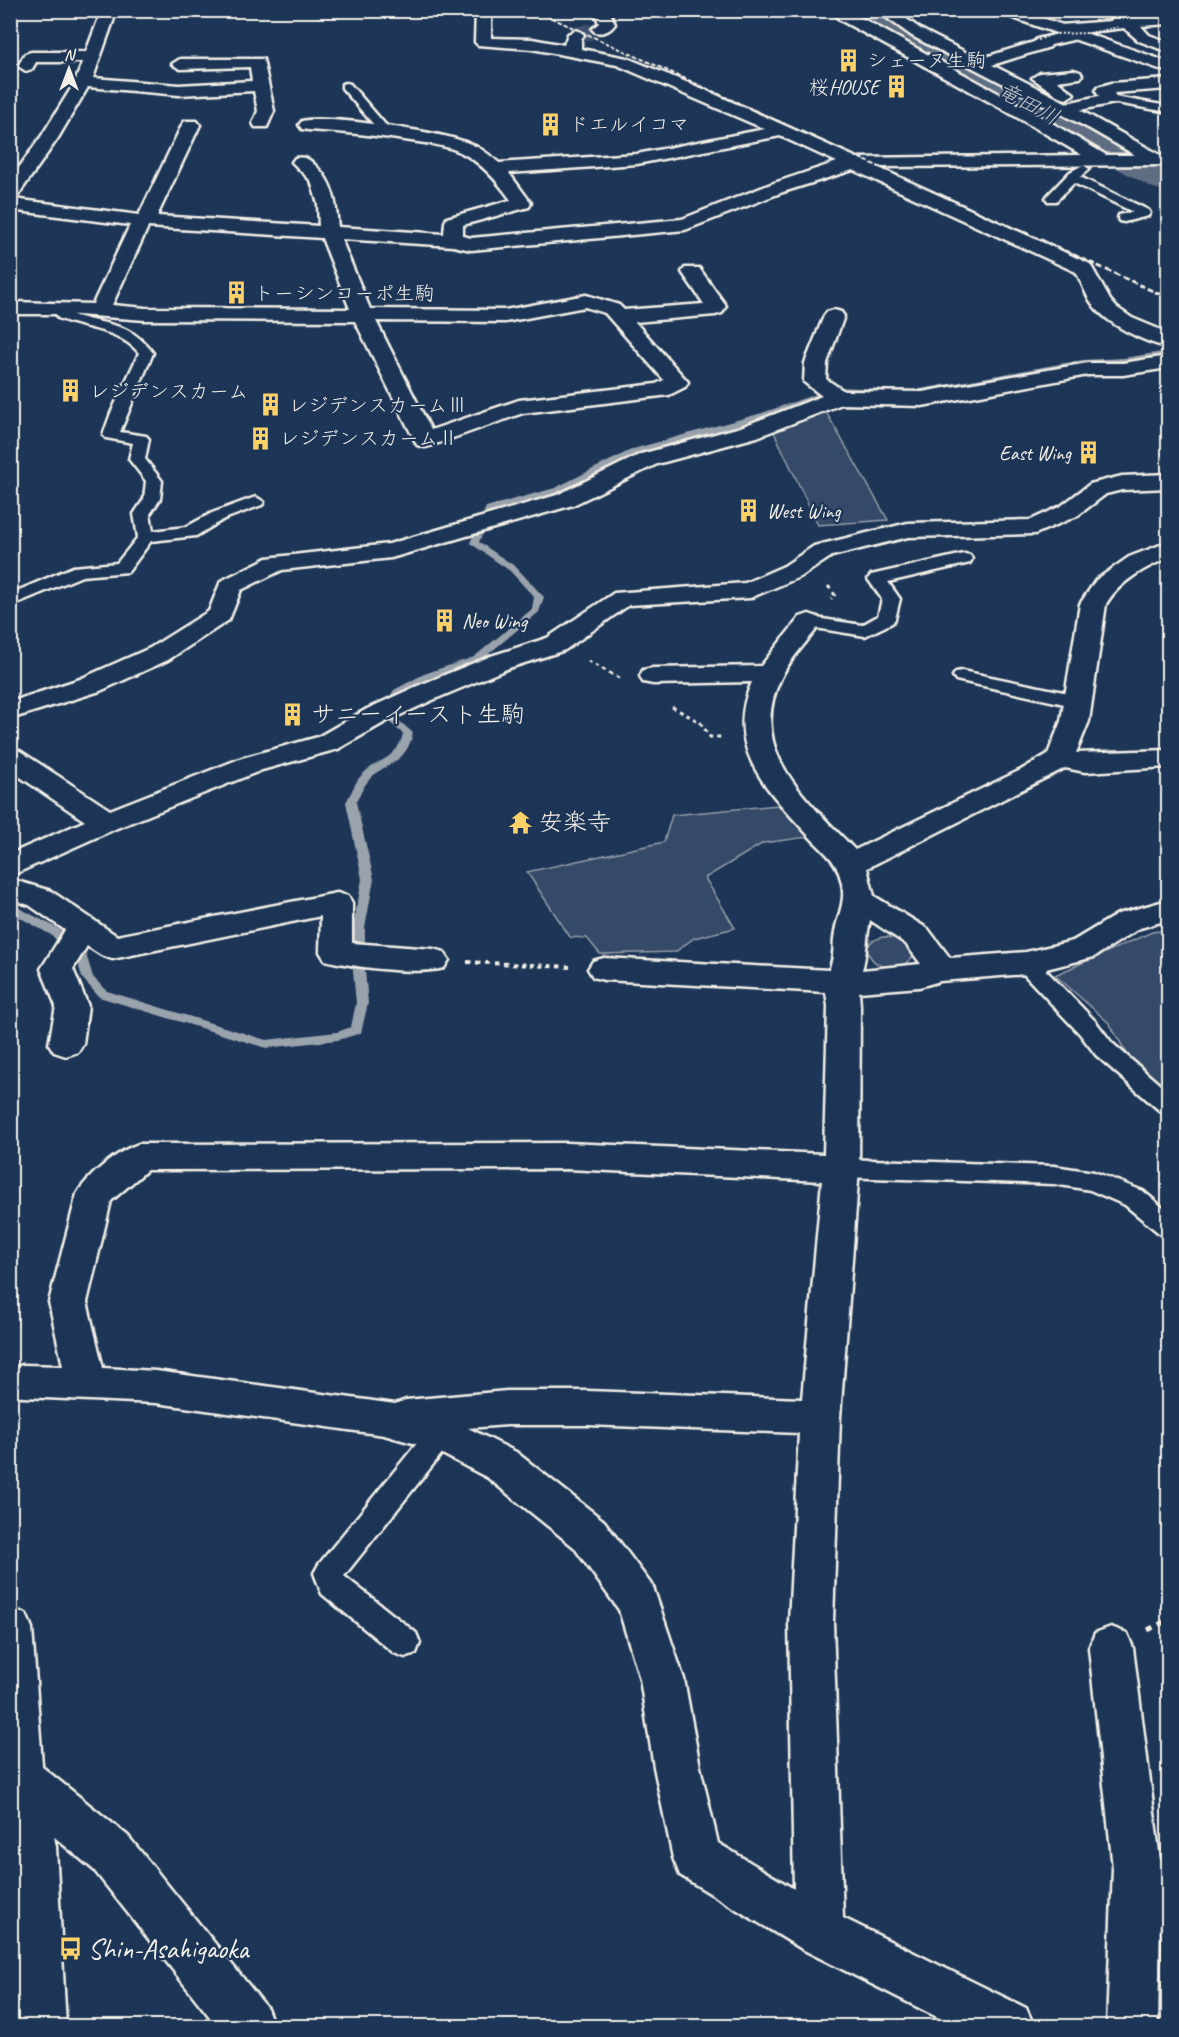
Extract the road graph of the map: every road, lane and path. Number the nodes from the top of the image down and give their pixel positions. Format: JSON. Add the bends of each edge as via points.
{"nodes":[{"id":1,"x":110,"y":10,"type":"edge"},
{"id":2,"x":484,"y":10,"type":"edge"},
{"id":3,"x":601,"y":10,"type":"edge"},
{"id":4,"x":838,"y":10,"type":"edge"},
{"id":5,"x":883,"y":10,"type":"edge"},
{"id":6,"x":1004,"y":10,"type":"edge"},
{"id":7,"x":1097,"y":12,"type":"dead end"},
{"id":8,"x":1168,"y":20,"type":"edge"},
{"id":9,"x":1121,"y":24,"type":"junction"},
{"id":10,"x":600,"y":29,"type":"dead end"},
{"id":11,"x":1068,"y":33,"type":"junction"},
{"id":12,"x":1038,"y":40,"type":"dead end"},
{"id":13,"x":1168,"y":47,"type":"edge"},
{"id":14,"x":92,"y":57,"type":"junction"},
{"id":15,"x":180,"y":64,"type":"dead end"},
{"id":16,"x":979,"y":64,"type":"junction"},
{"id":17,"x":26,"y":66,"type":"dead end"},
{"id":18,"x":1168,"y":67,"type":"edge"},
{"id":19,"x":1074,"y":75,"type":"dead end"},
{"id":20,"x":83,"y":82,"type":"junction"},
{"id":21,"x":1168,"y":84,"type":"edge"},
{"id":22,"x":260,"y":86,"type":"junction"},
{"id":23,"x":346,"y":86,"type":"dead end"},
{"id":24,"x":1109,"y":99,"type":"junction"},
{"id":25,"x":1082,"y":104,"type":"junction"},
{"id":26,"x":1064,"y":109,"type":"junction"},
{"id":27,"x":1168,"y":109,"type":"edge"},
{"id":28,"x":261,"y":123,"type":"dead end"},
{"id":29,"x":191,"y":125,"type":"dead end"},
{"id":30,"x":308,"y":125,"type":"dead end"},
{"id":31,"x":385,"y":131,"type":"junction"},
{"id":32,"x":782,"y":131,"type":"junction"},
{"id":33,"x":1105,"y":160,"type":"junction"},
{"id":34,"x":1161,"y":161,"type":"edge"},
{"id":35,"x":301,"y":162,"type":"dead end"},
{"id":36,"x":855,"y":164,"type":"junction"},
{"id":37,"x":496,"y":169,"type":"junction"},
{"id":38,"x":1071,"y":178,"type":"junction"},
{"id":39,"x":10,"y":194,"type":"edge"},
{"id":40,"x":1052,"y":198,"type":"dead end"},
{"id":41,"x":10,"y":204,"type":"edge"},
{"id":42,"x":1124,"y":218,"type":"dead end"},
{"id":43,"x":144,"y":221,"type":"junction"},
{"id":44,"x":329,"y":232,"type":"junction"},
{"id":45,"x":453,"y":240,"type":"junction"},
{"id":46,"x":692,"y":272,"type":"dead end"},
{"id":47,"x":10,"y":308,"type":"edge"},
{"id":48,"x":65,"y":308,"type":"junction"},
{"id":49,"x":100,"y":310,"type":"junction"},
{"id":50,"x":362,"y":314,"type":"junction"},
{"id":51,"x":834,"y":316,"type":"dead end"},
{"id":52,"x":620,"y":317,"type":"junction"},
{"id":53,"x":1168,"y":341,"type":"edge"},
{"id":54,"x":1168,"y":362,"type":"edge"},
{"id":55,"x":839,"y":397,"type":"junction"},
{"id":56,"x":1168,"y":481,"type":"edge"},
{"id":57,"x":256,"y":502,"type":"dead end"},
{"id":58,"x":146,"y":537,"type":"junction"},
{"id":59,"x":1168,"y":549,"type":"edge"},
{"id":60,"x":964,"y":559,"type":"dead end"},
{"id":61,"x":10,"y":601,"type":"edge"},
{"id":62,"x":809,"y":622,"type":"joint"},
{"id":63,"x":769,"y":674,"type":"junction"},
{"id":64,"x":653,"y":676,"type":"dead end"},
{"id":65,"x":962,"y":676,"type":"dead end"},
{"id":66,"x":1078,"y":701,"type":"junction"},
{"id":67,"x":10,"y":711,"type":"edge"},
{"id":68,"x":10,"y":757,"type":"edge"},
{"id":69,"x":1060,"y":759,"type":"junction"},
{"id":70,"x":1168,"y":759,"type":"edge"},
{"id":71,"x":107,"y":822,"type":"junction"},
{"id":72,"x":851,"y":864,"type":"junction"},
{"id":73,"x":10,"y":866,"type":"edge"},
{"id":74,"x":10,"y":889,"type":"edge"},
{"id":75,"x":860,"y":901,"type":"junction"},
{"id":76,"x":1168,"y":910,"type":"edge"},
{"id":77,"x":83,"y":927,"type":"junction"},
{"id":78,"x":433,"y":960,"type":"joint"},
{"id":79,"x":1026,"y":963,"type":"junction"},
{"id":80,"x":604,"y":969,"type":"joint"},
{"id":81,"x":940,"y":970,"type":"junction"},
{"id":82,"x":841,"y":982,"type":"junction"},
{"id":83,"x":66,"y":1044,"type":"dead end"},
{"id":84,"x":1168,"y":1105,"type":"edge"},
{"id":85,"x":841,"y":1168,"type":"junction"},
{"id":86,"x":1168,"y":1226,"type":"edge"},
{"id":87,"x":22,"y":1381,"type":"dead end"},
{"id":88,"x":87,"y":1383,"type":"junction"},
{"id":89,"x":820,"y":1417,"type":"junction"},
{"id":90,"x":384,"y":1418,"type":"junction"},
{"id":91,"x":441,"y":1434,"type":"junction"},
{"id":92,"x":10,"y":1628,"type":"edge"},
{"id":93,"x":405,"y":1643,"type":"dead end"},
{"id":94,"x":1111,"y":1648,"type":"dead end"},
{"id":95,"x":20,"y":1778,"type":"junction"},
{"id":96,"x":21,"y":1850,"type":"edge"},
{"id":97,"x":1153,"y":1873,"type":"edge"},
{"id":98,"x":819,"y":1932,"type":"junction"},
{"id":99,"x":41,"y":2026,"type":"edge"},
{"id":100,"x":249,"y":2026,"type":"edge"},
{"id":101,"x":1008,"y":2026,"type":"edge"},
{"id":102,"x":1133,"y":2026,"type":"edge"}],
"edges":[{"from":1,"to":14,"type":"street"},
{"from":2,"to":32,"type":"street","via":[[483,42],[575,44],[697,92]]},
{"from":3,"to":10,"type":"street","via":[[607,24]]},
{"from":4,"to":33,"type":"street","via":[[908,54]]},
{"from":5,"to":16,"type":"street"},
{"from":6,"to":11,"type":"street"},
{"from":7,"to":9,"type":"street"},
{"from":8,"to":9,"type":"street"},
{"from":9,"to":11,"type":"street"},
{"from":9,"to":12,"type":"path","bridge":true,"via":[[1090,33],[1053,34]]},
{"from":9,"to":13,"type":"street"},
{"from":11,"to":16,"type":"street"},
{"from":11,"to":18,"type":"street"},
{"from":14,"to":17,"type":"street","via":[[31,57]]},
{"from":14,"to":20,"type":"street"},
{"from":15,"to":22,"type":"street","via":[[257,62]]},
{"from":16,"to":26,"type":"street"},
{"from":19,"to":25,"type":"street","via":[[1040,78]]},
{"from":20,"to":22,"type":"street","via":[[179,90]]},
{"from":20,"to":39,"type":"street"},
{"from":21,"to":24,"type":"street","via":[[1104,90]]},
{"from":22,"to":28,"type":"street","via":[[266,111]]},
{"from":23,"to":31,"type":"lane"},
{"from":24,"to":25,"type":"street"},
{"from":24,"to":27,"type":"lane"},
{"from":25,"to":26,"type":"street"},
{"from":26,"to":34,"type":"street"},
{"from":29,"to":43,"type":"street"},
{"from":30,"to":31,"type":"street"},
{"from":31,"to":37,"type":"street","via":[[474,151]]},
{"from":32,"to":36,"type":"street"},
{"from":32,"to":37,"type":"street","via":[[637,159]]},
{"from":33,"to":34,"type":"street"},
{"from":33,"to":36,"type":"street"},
{"from":33,"to":38,"type":"lane"},
{"from":35,"to":44,"type":"street","via":[[319,179],[327,204]]},
{"from":36,"to":45,"type":"street","via":[[777,188],[685,224],[471,243]]},
{"from":36,"to":53,"type":"street","via":[[1083,268],[1109,312]]},
{"from":37,"to":45,"type":"street","via":[[522,203],[454,222]]},
{"from":38,"to":40,"type":"lane"},
{"from":38,"to":42,"type":"lane","via":[[1144,213]]},
{"from":41,"to":43,"type":"street"},
{"from":43,"to":44,"type":"street"},
{"from":43,"to":49,"type":"street"},
{"from":44,"to":45,"type":"street"},
{"from":44,"to":50,"type":"street"},
{"from":46,"to":52,"type":"street","via":[[715,309]]},
{"from":47,"to":48,"type":"street"},
{"from":48,"to":49,"type":"street"},
{"from":48,"to":58,"type":"lane","via":[[63,315],[133,338],[146,353],[116,413],[111,435],[141,440],[137,459],[154,481],[152,499],[142,514]]},
{"from":49,"to":50,"type":"street","via":[[145,314]]},
{"from":50,"to":52,"type":"street","via":[[505,316],[586,301],[612,309]]},
{"from":50,"to":52,"type":"street","via":[[425,440],[519,406],[661,390],[677,382]]},
{"from":51,"to":55,"type":"street","via":[[816,363],[815,382]]},
{"from":54,"to":55,"type":"street","via":[[1123,369],[1088,369],[922,399]]},
{"from":55,"to":67,"type":"street","via":[[749,432],[649,459],[554,504],[391,551],[276,563],[230,586],[220,615],[159,654],[90,685]]},
{"from":56,"to":71,"type":"street","via":[[1122,483],[1098,489],[1069,511],[1035,527],[908,530],[823,551],[793,571],[750,590],[624,598],[556,644],[425,693],[328,743],[252,764]]},
{"from":57,"to":58,"type":"lane","via":[[190,532]]},
{"from":58,"to":61,"type":"lane","via":[[122,568],[80,571]]},
{"from":59,"to":66,"type":"street","via":[[1122,573],[1106,585],[1093,604]]},
{"from":60,"to":62,"type":"lane","via":[[877,579],[891,599],[886,619],[865,631]]},
{"from":62,"to":63,"type":"street"},
{"from":63,"to":64,"type":"street"},
{"from":63,"to":72,"type":"street","via":[[758,699],[756,737],[775,781]]},
{"from":65,"to":66,"type":"lane"},
{"from":66,"to":69,"type":"street","via":[[1075,721]]},
{"from":68,"to":71,"type":"street"},
{"from":69,"to":70,"type":"street","via":[[1085,763]]},
{"from":69,"to":72,"type":"street","via":[[1031,777]]},
{"from":71,"to":73,"type":"street"},
{"from":72,"to":75,"type":"street"},
{"from":74,"to":77,"type":"street","via":[[40,898]]},
{"from":75,"to":81,"type":"street","via":[[919,937],[934,953]]},
{"from":75,"to":82,"type":"street","via":[[850,938],[850,958]]},
{"from":76,"to":79,"type":"street","via":[[1129,921],[1083,949]]},
{"from":77,"to":78,"type":"street","via":[[112,948],[337,903],[336,952]]},
{"from":77,"to":83,"type":"street","via":[[57,969],[72,1005]]},
{"from":78,"to":80,"type":"path"},
{"from":79,"to":81,"type":"street"},
{"from":79,"to":84,"type":"lane","via":[[1104,1049]]},
{"from":80,"to":82,"type":"street"},
{"from":81,"to":82,"type":"street","via":[[895,979]]},
{"from":82,"to":85,"type":"street"},
{"from":85,"to":86,"type":"lane","via":[[1054,1174],[1094,1181],[1134,1198]]},
{"from":85,"to":88,"type":"street","via":[[567,1156],[139,1157],[95,1194],[68,1302]]},
{"from":85,"to":89,"type":"street"},
{"from":87,"to":88,"type":"street"},
{"from":88,"to":90,"type":"street","via":[[156,1387]]},
{"from":89,"to":90,"type":"street","via":[[507,1408]]},
{"from":89,"to":98,"type":"street","via":[[811,1622]]},
{"from":90,"to":91,"type":"street"},
{"from":91,"to":93,"type":"lane","via":[[329,1573],[332,1585]]},
{"from":91,"to":98,"type":"street","via":[[502,1465],[589,1534],[638,1601],[662,1679],[697,1858]]},
{"from":92,"to":95,"type":"street"},
{"from":94,"to":97,"type":"street"},
{"from":95,"to":96,"type":"street"},
{"from":95,"to":100,"type":"street","via":[[111,1853]]},
{"from":96,"to":99,"type":"street"},
{"from":97,"to":102,"type":"street"},
{"from":98,"to":101,"type":"street"}]}
